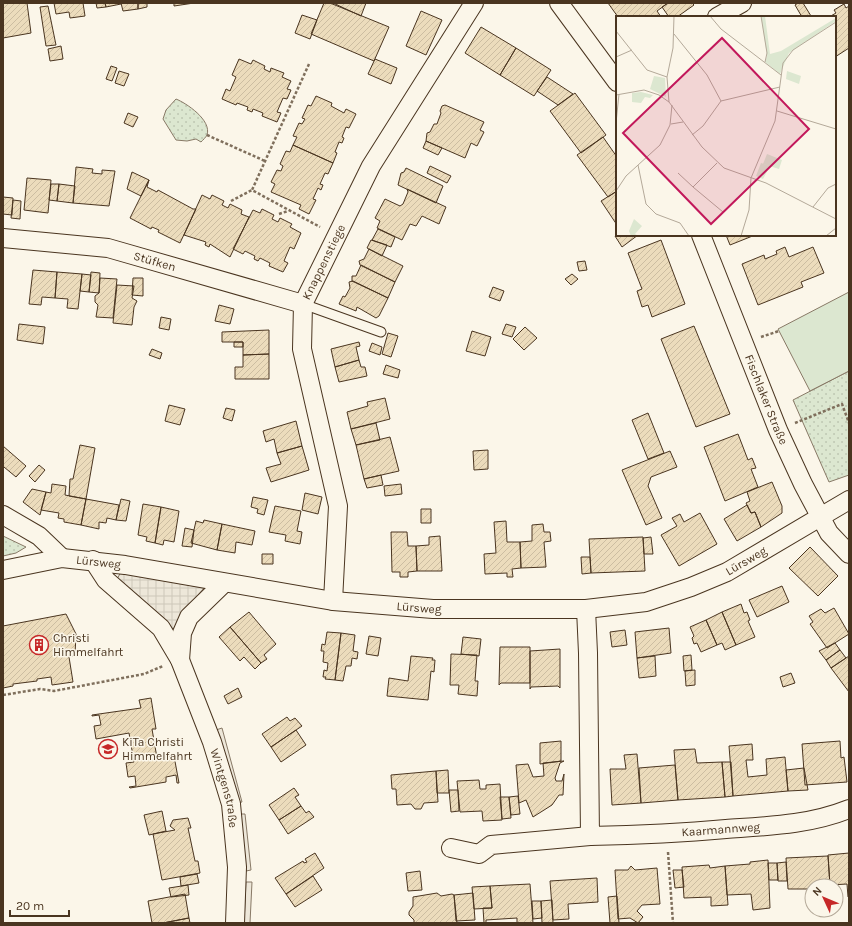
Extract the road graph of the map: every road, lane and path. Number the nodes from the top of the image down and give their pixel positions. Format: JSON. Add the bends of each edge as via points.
{"nodes":[{"id":1,"x":474,"y":3,"type":"edge"},
{"id":2,"x":559,"y":3,"type":"edge"},
{"id":3,"x":742,"y":3,"type":"edge"},
{"id":4,"x":719,"y":16,"type":"edge"},
{"id":5,"x":310,"y":64,"type":"dead end"},
{"id":6,"x":615,"y":77,"type":"edge"},
{"id":7,"x":207,"y":135,"type":"dead end"},
{"id":8,"x":265,"y":161,"type":"junction"},
{"id":9,"x":252,"y":190,"type":"junction"},
{"id":10,"x":231,"y":201,"type":"dead end"},
{"id":11,"x":288,"y":211,"type":"junction"},
{"id":12,"x":279,"y":214,"type":"dead end"},
{"id":13,"x":337,"y":235,"type":"junction"},
{"id":14,"x":701,"y":236,"type":"edge"},
{"id":15,"x":3,"y":238,"type":"edge"},
{"id":16,"x":303,"y":304,"type":"junction"},
{"id":17,"x":381,"y":332,"type":"dead end"},
{"id":18,"x":849,"y":424,"type":"edge"},
{"id":19,"x":778,"y":430,"type":"junction"},
{"id":20,"x":849,"y":500,"type":"edge"},
{"id":21,"x":3,"y":515,"type":"edge"},
{"id":22,"x":820,"y":517,"type":"junction"},
{"id":23,"x":849,"y":554,"type":"edge"},
{"id":24,"x":62,"y":558,"type":"junction"},
{"id":25,"x":93,"y":560,"type":"junction"},
{"id":26,"x":3,"y":570,"type":"edge"},
{"id":27,"x":223,"y":584,"type":"junction"},
{"id":28,"x":333,"y":601,"type":"junction"},
{"id":29,"x":586,"y":609,"type":"junction"},
{"id":30,"x":180,"y":660,"type":"junction"},
{"id":31,"x":3,"y":695,"type":"edge"},
{"id":32,"x":849,"y":809,"type":"edge"},
{"id":33,"x":667,"y":834,"type":"junction"},
{"id":34,"x":590,"y":836,"type":"junction"},
{"id":35,"x":451,"y":848,"type":"dead end"},
{"id":36,"x":235,"y":923,"type":"edge"},
{"id":37,"x":673,"y":923,"type":"edge"}],
"edges":[{"from":1,"to":13,"type":"street","name":"Knappenstiege","via":[[371,166]]},
{"from":2,"to":6,"type":"street"},
{"from":3,"to":4,"type":"street"},
{"from":5,"to":8,"type":"path"},
{"from":7,"to":8,"type":"path"},
{"from":8,"to":9,"type":"path"},
{"from":9,"to":10,"type":"path"},
{"from":9,"to":11,"type":"path","via":[[288,208]]},
{"from":11,"to":12,"type":"path"},
{"from":11,"to":13,"type":"path"},
{"from":13,"to":16,"type":"street","name":"Knappenstiege"},
{"from":14,"to":19,"type":"street","name":"Fischlaker Straße"},
{"from":15,"to":16,"type":"street","name":"Stüfken","via":[[108,248]]},
{"from":16,"to":17,"type":"lane"},
{"from":16,"to":28,"type":"street","name":"Knappenstiege","via":[[302,349],[338,506]]},
{"from":18,"to":19,"type":"path","via":[[842,404]]},
{"from":19,"to":22,"type":"street","name":"Fischlaker Straße"},
{"from":20,"to":22,"type":"street","name":"Lürsweg"},
{"from":21,"to":24,"type":"street","via":[[39,536]]},
{"from":22,"to":23,"type":"street","name":"Fischlaker Straße","via":[[829,533]]},
{"from":22,"to":29,"type":"street","name":"Lürsweg","via":[[727,572],[691,587],[646,602]]},
{"from":24,"to":25,"type":"street","name":"Lürsweg"},
{"from":24,"to":26,"type":"street","name":"Lürsweg"},
{"from":25,"to":27,"type":"street","name":"Lürsweg"},
{"from":25,"to":30,"type":"street","name":"Wintgenstraße","via":[[106,580],[161,628]]},
{"from":27,"to":28,"type":"street","name":"Lürsweg"},
{"from":27,"to":30,"type":"street","name":"Wintgenstraße","via":[[189,617],[182,633]]},
{"from":28,"to":29,"type":"street","name":"Lürsweg","via":[[433,609]]},
{"from":29,"to":34,"type":"street"},
{"from":30,"to":31,"type":"path","via":[[144,674],[54,690],[40,689]]},
{"from":30,"to":36,"type":"street","name":"Wintgenstraße","via":[[212,742],[231,804],[237,867]]},
{"from":32,"to":33,"type":"street","name":"Kaarmannweg","via":[[789,825]]},
{"from":33,"to":34,"type":"street","name":"Kaarmannweg"},
{"from":33,"to":37,"type":"path"},
{"from":34,"to":35,"type":"street","name":"Kaarmannweg","via":[[490,845],[479,854]]}]}
